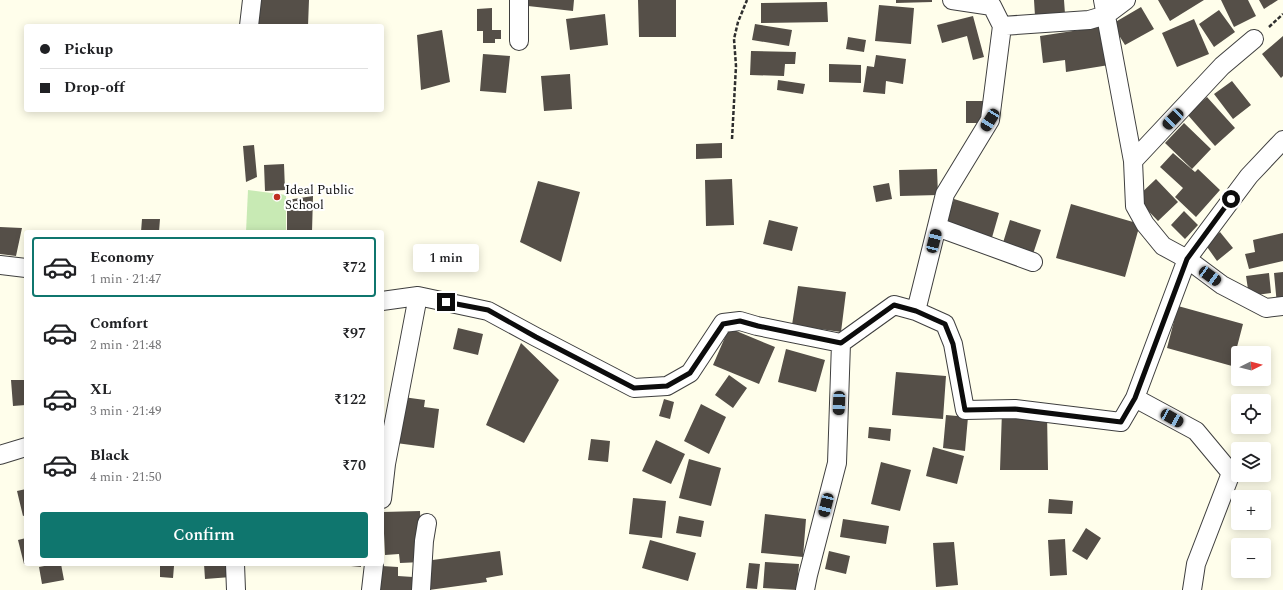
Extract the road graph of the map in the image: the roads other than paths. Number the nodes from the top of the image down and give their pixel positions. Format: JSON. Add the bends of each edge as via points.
{"nodes":[{"id":1,"x":252,"y":0,"type":"edge"},
{"id":2,"x":519,"y":0,"type":"edge"},
{"id":3,"x":952,"y":0,"type":"edge"},
{"id":4,"x":1126,"y":0,"type":"edge"},
{"id":5,"x":1104,"y":7,"type":"edge"},
{"id":6,"x":250,"y":24,"type":"edge"},
{"id":7,"x":1002,"y":26,"type":"junction"},
{"id":8,"x":1254,"y":39,"type":"dead end"},
{"id":9,"x":519,"y":41,"type":"dead end"},
{"id":10,"x":1283,"y":140,"type":"edge"},
{"id":11,"x":1133,"y":161,"type":"junction"},
{"id":12,"x":937,"y":227,"type":"junction"},
{"id":13,"x":1187,"y":259,"type":"junction"},
{"id":14,"x":1033,"y":262,"type":"dead end"},
{"id":15,"x":0,"y":265,"type":"edge"},
{"id":16,"x":24,"y":268,"type":"edge"},
{"id":17,"x":418,"y":296,"type":"junction"},
{"id":18,"x":384,"y":301,"type":"edge"},
{"id":19,"x":1283,"y":306,"type":"edge"},
{"id":20,"x":916,"y":311,"type":"junction"},
{"id":21,"x":841,"y":343,"type":"junction"},
{"id":22,"x":1135,"y":398,"type":"junction"},
{"id":23,"x":24,"y":448,"type":"edge"},
{"id":24,"x":0,"y":455,"type":"edge"},
{"id":25,"x":384,"y":482,"type":"edge"},
{"id":26,"x":427,"y":523,"type":"dead end"},
{"id":27,"x":235,"y":566,"type":"edge"},
{"id":28,"x":374,"y":566,"type":"edge"},
{"id":29,"x":236,"y":590,"type":"edge"},
{"id":30,"x":371,"y":590,"type":"edge"},
{"id":31,"x":421,"y":590,"type":"edge"},
{"id":32,"x":805,"y":590,"type":"edge"},
{"id":33,"x":1192,"y":590,"type":"edge"}],
"edges":[{"from":1,"to":6,"type":"street"},
{"from":2,"to":9,"type":"street"},
{"from":3,"to":7,"type":"street","via":[[992,6]]},
{"from":4,"to":5,"type":"street"},
{"from":5,"to":7,"type":"street","via":[[1089,20]]},
{"from":5,"to":11,"type":"street"},
{"from":7,"to":12,"type":"street","via":[[990,120],[945,194]]},
{"from":8,"to":11,"type":"street","via":[[1222,66]]},
{"from":10,"to":13,"type":"street","via":[[1249,176]]},
{"from":11,"to":13,"type":"street","via":[[1135,206],[1138,212],[1163,246]]},
{"from":12,"to":14,"type":"street"},
{"from":12,"to":20,"type":"street"},
{"from":13,"to":19,"type":"street","via":[[1222,285],[1266,308]]},
{"from":13,"to":22,"type":"street"},
{"from":15,"to":16,"type":"street"},
{"from":17,"to":18,"type":"street"},
{"from":17,"to":21,"type":"street","via":[[488,310],[634,388],[667,386],[690,373],[723,324],[740,321]]},
{"from":17,"to":25,"type":"street"},
{"from":20,"to":21,"type":"street","via":[[894,305]]},
{"from":20,"to":22,"type":"street","via":[[945,324],[953,344],[965,410],[1015,409],[1121,422]]},
{"from":21,"to":32,"type":"street","via":[[837,463]]},
{"from":22,"to":33,"type":"street","via":[[1196,431],[1231,473],[1196,564]]},
{"from":23,"to":24,"type":"street"},
{"from":26,"to":31,"type":"street"},
{"from":27,"to":29,"type":"street"},
{"from":28,"to":30,"type":"street"}]}
